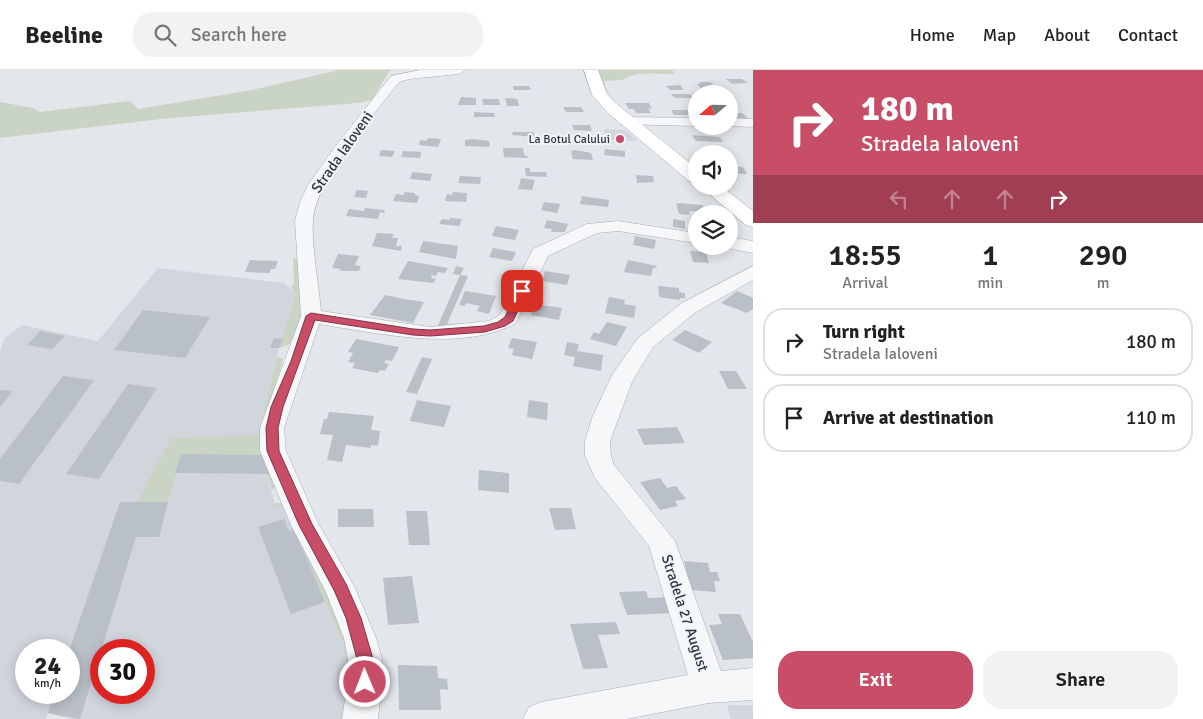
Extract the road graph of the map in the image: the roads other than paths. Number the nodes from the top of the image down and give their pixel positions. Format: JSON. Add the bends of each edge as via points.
{"nodes":[{"id":1,"x":459,"y":70,"type":"edge"},
{"id":2,"x":591,"y":70,"type":"edge"},
{"id":3,"x":625,"y":120,"type":"junction"},
{"id":4,"x":688,"y":122,"type":"edge"},
{"id":5,"x":738,"y":122,"type":"edge"},
{"id":6,"x":753,"y":123,"type":"edge"},
{"id":7,"x":688,"y":170,"type":"edge"},
{"id":8,"x":719,"y":195,"type":"edge"},
{"id":9,"x":753,"y":222,"type":"edge"},
{"id":10,"x":688,"y":237,"type":"edge"},
{"id":11,"x":738,"y":244,"type":"edge"},
{"id":12,"x":753,"y":247,"type":"edge"},
{"id":13,"x":753,"y":272,"type":"edge"},
{"id":14,"x":311,"y":316,"type":"junction"},
{"id":15,"x":753,"y":684,"type":"edge"},
{"id":16,"x":709,"y":687,"type":"junction"},
{"id":17,"x":360,"y":719,"type":"edge"},
{"id":18,"x":541,"y":719,"type":"edge"}],
"edges":[{"from":1,"to":14,"type":"street","name":"Strada Ialoveni","via":[[395,79],[316,185],[304,220]]},
{"from":2,"to":3,"type":"main road","via":[[600,95]]},
{"from":3,"to":4,"type":"street"},
{"from":3,"to":7,"type":"main road"},
{"from":5,"to":6,"type":"street"},
{"from":8,"to":9,"type":"main road"},
{"from":10,"to":14,"type":"street","via":[[618,226],[593,228],[540,253],[509,319],[494,327],[413,332]]},
{"from":11,"to":12,"type":"street"},
{"from":13,"to":16,"type":"street","name":"Stradela 27 August","via":[[721,289],[654,335],[636,355],[603,422],[596,446],[597,461],[660,541]]},
{"from":14,"to":17,"type":"street","name":"Strada Ialoveni","via":[[277,407],[272,445],[305,525],[340,588],[360,638],[365,675]]},
{"from":15,"to":16,"type":"street"},
{"from":16,"to":18,"type":"street"}]}
